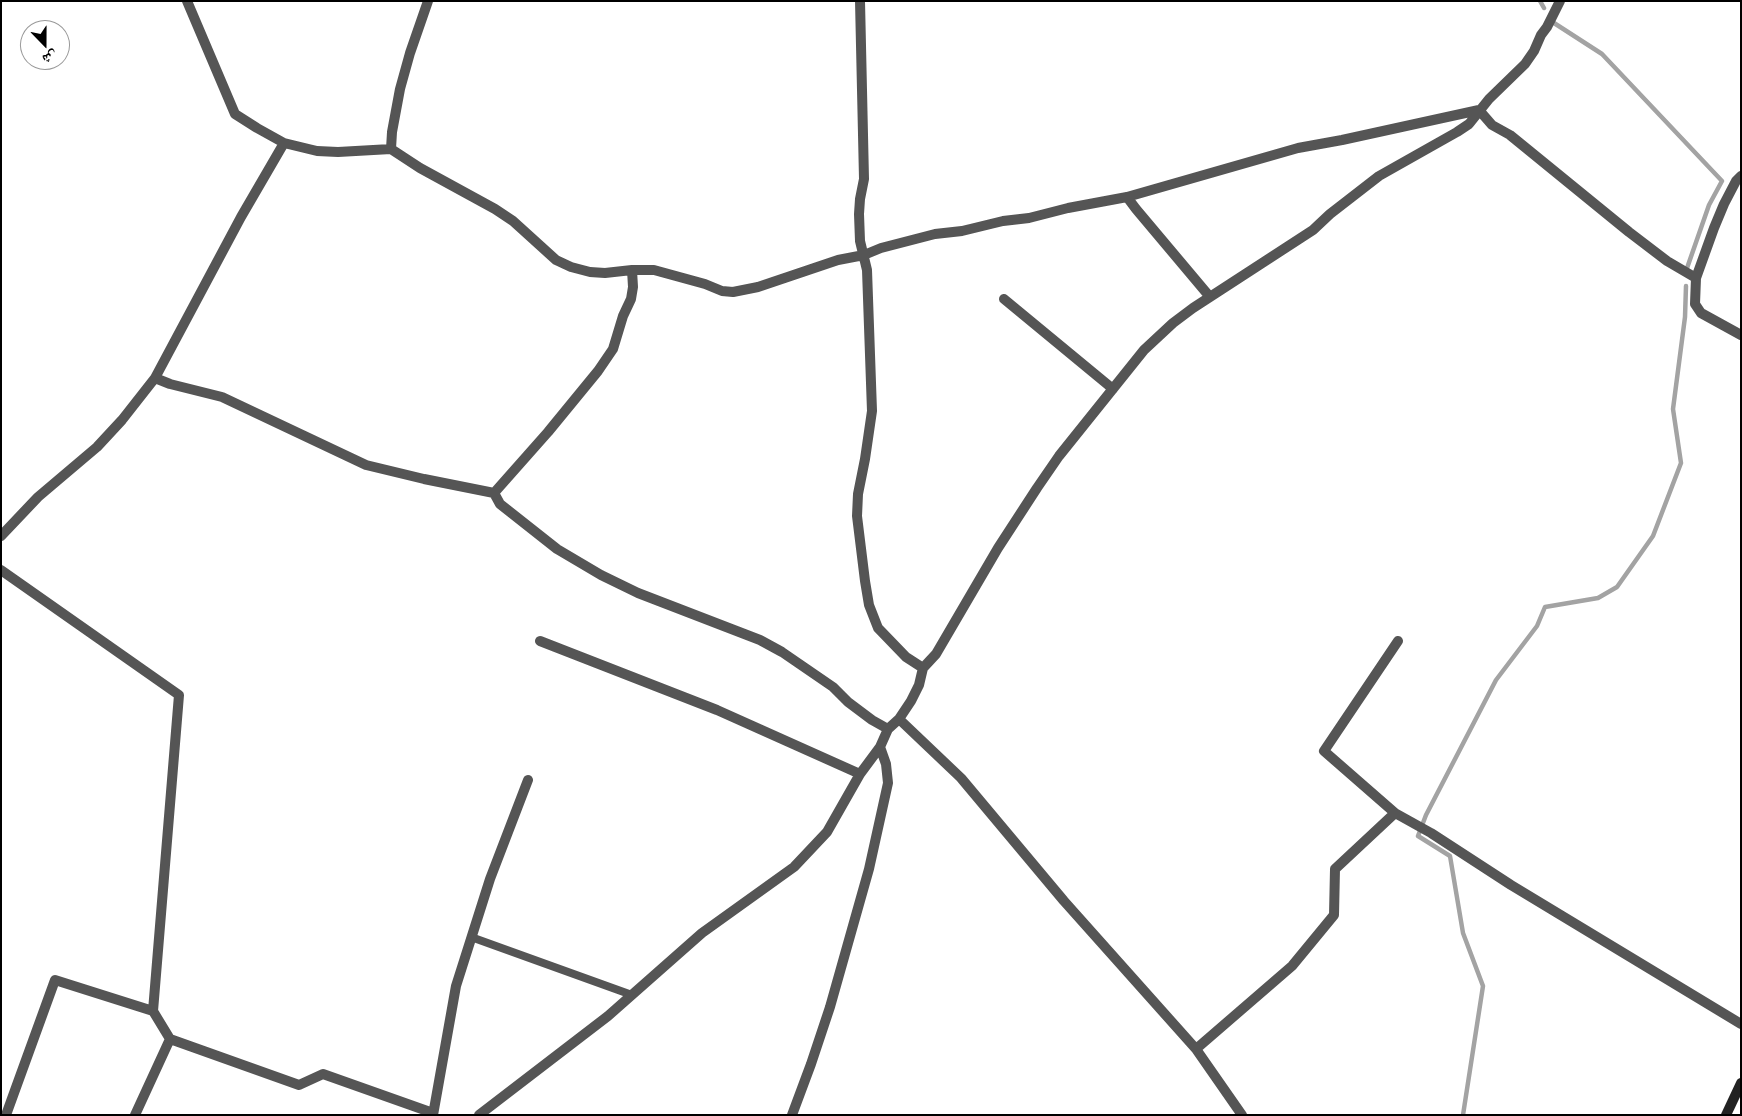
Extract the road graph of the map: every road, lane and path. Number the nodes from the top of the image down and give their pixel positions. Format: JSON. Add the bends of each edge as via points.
{"nodes":[{"id":1,"x":187,"y":1,"type":"edge"},
{"id":2,"x":428,"y":1,"type":"edge"},
{"id":3,"x":860,"y":1,"type":"edge"},
{"id":4,"x":1560,"y":1,"type":"edge"},
{"id":5,"x":1479,"y":110,"type":"junction"},
{"id":6,"x":284,"y":142,"type":"junction"},
{"id":7,"x":392,"y":150,"type":"junction"},
{"id":8,"x":1741,"y":176,"type":"edge"},
{"id":9,"x":1127,"y":197,"type":"junction"},
{"id":10,"x":864,"y":255,"type":"junction"},
{"id":11,"x":632,"y":270,"type":"junction"},
{"id":12,"x":1696,"y":278,"type":"junction"},
{"id":13,"x":1210,"y":297,"type":"junction"},
{"id":14,"x":1004,"y":299,"type":"dead end"},
{"id":15,"x":1741,"y":335,"type":"edge"},
{"id":16,"x":155,"y":378,"type":"junction"},
{"id":17,"x":1113,"y":389,"type":"junction"},
{"id":18,"x":494,"y":493,"type":"junction"},
{"id":19,"x":1,"y":536,"type":"edge"},
{"id":20,"x":1,"y":570,"type":"edge"},
{"id":21,"x":540,"y":641,"type":"dead end"},
{"id":22,"x":1398,"y":641,"type":"dead end"},
{"id":23,"x":923,"y":668,"type":"junction"},
{"id":24,"x":899,"y":720,"type":"junction"},
{"id":25,"x":888,"y":729,"type":"junction"},
{"id":26,"x":880,"y":746,"type":"junction"},
{"id":27,"x":860,"y":774,"type":"junction"},
{"id":28,"x":528,"y":780,"type":"dead end"},
{"id":29,"x":1395,"y":813,"type":"junction"},
{"id":30,"x":471,"y":937,"type":"junction"},
{"id":31,"x":632,"y":995,"type":"junction"},
{"id":32,"x":153,"y":1010,"type":"junction"},
{"id":33,"x":1741,"y":1024,"type":"edge"},
{"id":34,"x":170,"y":1039,"type":"junction"},
{"id":35,"x":1196,"y":1049,"type":"junction"},
{"id":36,"x":1741,"y":1083,"type":"edge"},
{"id":37,"x":433,"y":1114,"type":"edge"},
{"id":38,"x":6,"y":1115,"type":"edge"},
{"id":39,"x":135,"y":1115,"type":"edge"},
{"id":40,"x":478,"y":1115,"type":"edge"},
{"id":41,"x":792,"y":1115,"type":"edge"},
{"id":42,"x":1242,"y":1115,"type":"edge"},
{"id":43,"x":1726,"y":1115,"type":"edge"}],
"edges":[{"from":1,"to":6,"type":"street","via":[[235,114]]},
{"from":2,"to":7,"type":"street","via":[[400,88]]},
{"from":3,"to":10,"type":"street","via":[[864,179],[859,214]]},
{"from":4,"to":5,"type":"street","via":[[1525,64]]},
{"from":5,"to":9,"type":"street","via":[[1298,148]]},
{"from":5,"to":12,"type":"street","via":[[1492,125],[1510,135],[1629,232]]},
{"from":5,"to":13,"type":"street","via":[[1469,124],[1379,176],[1313,230]]},
{"from":6,"to":7,"type":"street","via":[[317,151]]},
{"from":6,"to":16,"type":"street"},
{"from":7,"to":11,"type":"street","via":[[513,221],[556,260],[590,272]]},
{"from":8,"to":12,"type":"street","via":[[1724,204]]},
{"from":9,"to":10,"type":"street","via":[[935,234]]},
{"from":9,"to":13,"type":"street"},
{"from":10,"to":11,"type":"street","via":[[733,292],[654,270]]},
{"from":10,"to":23,"type":"street","via":[[872,411],[857,516],[865,580],[878,628],[906,657]]},
{"from":11,"to":18,"type":"street","via":[[631,299],[613,349],[548,432]]},
{"from":12,"to":15,"type":"street","via":[[1695,304],[1701,313]]},
{"from":13,"to":17,"type":"street","via":[[1156,338]]},
{"from":14,"to":17,"type":"street"},
{"from":16,"to":18,"type":"street","via":[[222,397],[366,465]]},
{"from":16,"to":19,"type":"street","via":[[97,447],[38,498]]},
{"from":17,"to":23,"type":"street","via":[[1037,488],[936,654]]},
{"from":18,"to":25,"type":"street","via":[[500,504],[558,549],[638,593],[760,640],[782,652]]},
{"from":20,"to":32,"type":"street","via":[[179,695]]},
{"from":21,"to":27,"type":"street","via":[[717,710]]},
{"from":22,"to":29,"type":"street","via":[[1324,751]]},
{"from":23,"to":24,"type":"street","via":[[919,685]]},
{"from":24,"to":25,"type":"street"},
{"from":24,"to":35,"type":"street","via":[[961,778],[1064,901]]},
{"from":25,"to":26,"type":"street"},
{"from":26,"to":27,"type":"street"},
{"from":26,"to":41,"type":"street","via":[[888,782],[869,869],[830,1006]]},
{"from":27,"to":31,"type":"street","via":[[827,832],[794,867],[702,933]]},
{"from":28,"to":30,"type":"street"},
{"from":29,"to":33,"type":"street"},
{"from":29,"to":35,"type":"street","via":[[1335,869],[1334,915],[1292,966]]},
{"from":30,"to":31,"type":"lane"},
{"from":30,"to":37,"type":"street","via":[[456,986]]},
{"from":31,"to":40,"type":"street"},
{"from":32,"to":34,"type":"street"},
{"from":32,"to":38,"type":"street","via":[[55,980]]},
{"from":34,"to":37,"type":"street","via":[[299,1086],[323,1074]]},
{"from":34,"to":39,"type":"street"},
{"from":35,"to":42,"type":"street"},
{"from":36,"to":43,"type":"street"}]}
